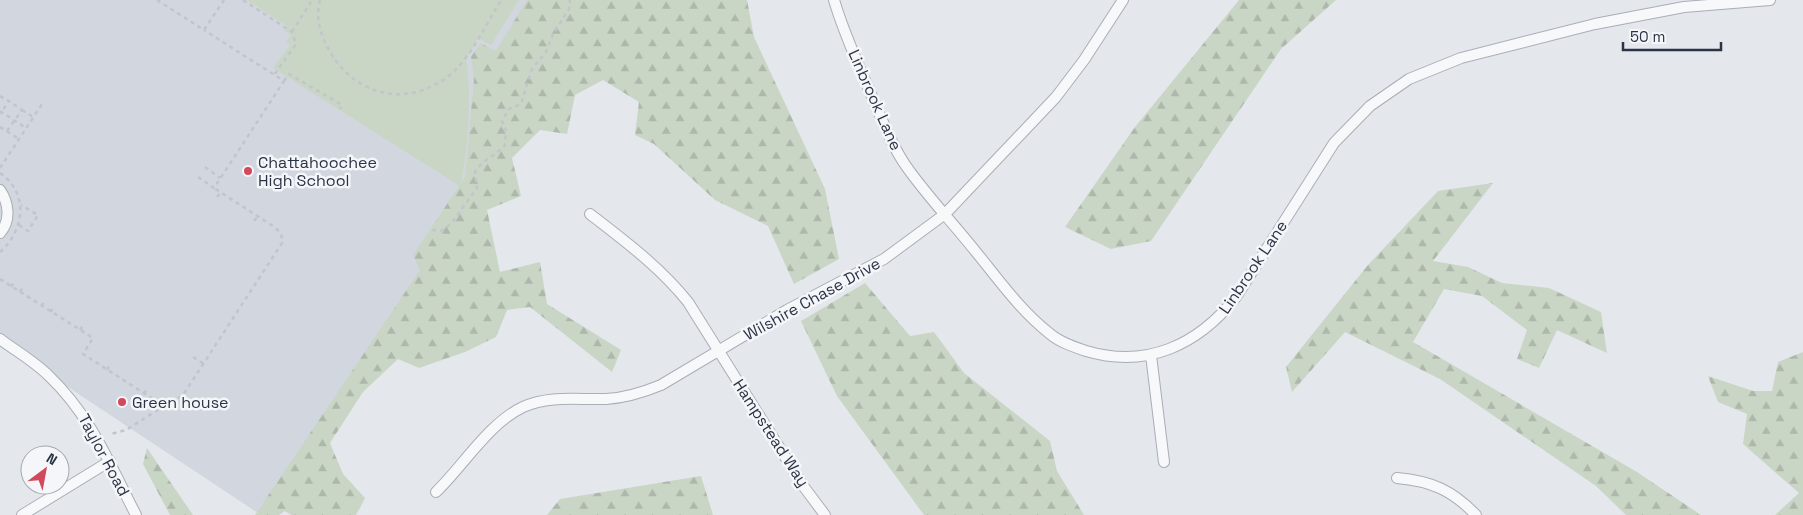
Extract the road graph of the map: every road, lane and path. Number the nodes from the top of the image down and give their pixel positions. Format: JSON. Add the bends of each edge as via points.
{"nodes":[{"id":1,"x":157,"y":0,"type":"edge"},
{"id":2,"x":224,"y":0,"type":"edge"},
{"id":3,"x":243,"y":0,"type":"edge"},
{"id":4,"x":312,"y":0,"type":"edge"},
{"id":5,"x":320,"y":0,"type":"edge"},
{"id":6,"x":501,"y":0,"type":"edge"},
{"id":7,"x":570,"y":0,"type":"edge"},
{"id":8,"x":834,"y":0,"type":"edge"},
{"id":9,"x":1770,"y":0,"type":"edge"},
{"id":10,"x":1120,"y":1,"type":"edge"},
{"id":11,"x":204,"y":30,"type":"junction"},
{"id":12,"x":292,"y":32,"type":"junction"},
{"id":13,"x":274,"y":75,"type":"junction"},
{"id":14,"x":284,"y":81,"type":"junction"},
{"id":15,"x":0,"y":96,"type":"edge"},
{"id":16,"x":9,"y":101,"type":"junction"},
{"id":17,"x":44,"y":101,"type":"dead end"},
{"id":18,"x":340,"y":109,"type":"dead end"},
{"id":19,"x":22,"y":110,"type":"junction"},
{"id":20,"x":1,"y":112,"type":"edge"},
{"id":21,"x":33,"y":117,"type":"junction"},
{"id":22,"x":15,"y":120,"type":"junction"},
{"id":23,"x":0,"y":128,"type":"edge"},
{"id":24,"x":26,"y":128,"type":"junction"},
{"id":25,"x":7,"y":132,"type":"junction"},
{"id":26,"x":19,"y":139,"type":"junction"},
{"id":27,"x":0,"y":168,"type":"edge"},
{"id":28,"x":204,"y":168,"type":"dead end"},
{"id":29,"x":198,"y":177,"type":"dead end"},
{"id":30,"x":220,"y":178,"type":"junction"},
{"id":31,"x":214,"y":188,"type":"junction"},
{"id":32,"x":0,"y":190,"type":"edge"},
{"id":33,"x":221,"y":192,"type":"junction"},
{"id":34,"x":217,"y":198,"type":"dead end"},
{"id":35,"x":21,"y":205,"type":"dead end"},
{"id":36,"x":590,"y":214,"type":"dead end"},
{"id":37,"x":945,"y":214,"type":"junction"},
{"id":38,"x":258,"y":216,"type":"junction"},
{"id":39,"x":254,"y":221,"type":"dead end"},
{"id":40,"x":19,"y":225,"type":"dead end"},
{"id":41,"x":432,"y":230,"type":"dead end"},
{"id":42,"x":0,"y":233,"type":"edge"},
{"id":43,"x":0,"y":279,"type":"edge"},
{"id":44,"x":15,"y":280,"type":"dead end"},
{"id":45,"x":24,"y":286,"type":"dead end"},
{"id":46,"x":11,"y":287,"type":"junction"},
{"id":47,"x":20,"y":292,"type":"junction"},
{"id":48,"x":46,"y":300,"type":"dead end"},
{"id":49,"x":41,"y":306,"type":"junction"},
{"id":50,"x":55,"y":306,"type":"dead end"},
{"id":51,"x":50,"y":312,"type":"junction"},
{"id":52,"x":84,"y":324,"type":"dead end"},
{"id":53,"x":80,"y":330,"type":"junction"},
{"id":54,"x":0,"y":339,"type":"edge"},
{"id":55,"x":718,"y":350,"type":"junction"},
{"id":56,"x":1151,"y":355,"type":"junction"},
{"id":57,"x":193,"y":357,"type":"dead end"},
{"id":58,"x":111,"y":363,"type":"dead end"},
{"id":59,"x":204,"y":364,"type":"junction"},
{"id":60,"x":107,"y":370,"type":"junction"},
{"id":61,"x":148,"y":388,"type":"dead end"},
{"id":62,"x":144,"y":394,"type":"junction"},
{"id":63,"x":164,"y":406,"type":"junction"},
{"id":64,"x":111,"y":434,"type":"dead end"},
{"id":65,"x":110,"y":461,"type":"junction"},
{"id":66,"x":1164,"y":462,"type":"dead end"},
{"id":67,"x":1397,"y":478,"type":"dead end"},
{"id":68,"x":436,"y":492,"type":"dead end"},
{"id":69,"x":22,"y":515,"type":"edge"},
{"id":70,"x":136,"y":515,"type":"edge"},
{"id":71,"x":825,"y":515,"type":"edge"},
{"id":72,"x":1476,"y":515,"type":"edge"}],
"edges":[{"from":1,"to":11,"type":"path"},
{"from":2,"to":11,"type":"path"},
{"from":3,"to":12,"type":"path"},
{"from":4,"to":12,"type":"path"},
{"from":5,"to":6,"type":"path","via":[[318,24],[336,62],[347,76],[372,90],[408,94],[441,82],[457,68]]},
{"from":7,"to":41,"type":"path","via":[[569,9],[546,52],[532,69],[520,104],[509,109],[502,121],[506,130],[505,145],[497,154],[483,160],[475,172],[477,188],[451,224],[441,231]]},
{"from":8,"to":37,"type":"street","name":"Linbrook Lane","via":[[843,30],[893,145]]},
{"from":9,"to":56,"type":"street","name":"Linbrook Lane","via":[[1684,7],[1595,24],[1461,58],[1409,79],[1370,106],[1334,143],[1222,315],[1189,341]]},
{"from":10,"to":37,"type":"street","name":"Wilshire Chase Drive","via":[[1084,60],[1056,97]]},
{"from":11,"to":13,"type":"path"},
{"from":12,"to":13,"type":"path","via":[[296,44]]},
{"from":13,"to":14,"type":"path"},
{"from":14,"to":18,"type":"path","via":[[289,74],[342,105]]},
{"from":14,"to":30,"type":"path"},
{"from":15,"to":16,"type":"path"},
{"from":16,"to":19,"type":"path"},
{"from":16,"to":20,"type":"path"},
{"from":17,"to":21,"type":"path"},
{"from":19,"to":21,"type":"path"},
{"from":19,"to":22,"type":"path"},
{"from":20,"to":22,"type":"path"},
{"from":21,"to":24,"type":"path"},
{"from":22,"to":24,"type":"path"},
{"from":22,"to":25,"type":"path"},
{"from":23,"to":25,"type":"path"},
{"from":24,"to":26,"type":"path"},
{"from":25,"to":26,"type":"path"},
{"from":26,"to":27,"type":"path"},
{"from":28,"to":30,"type":"path"},
{"from":29,"to":31,"type":"path"},
{"from":30,"to":31,"type":"path"},
{"from":31,"to":33,"type":"path"},
{"from":32,"to":42,"type":"street","via":[[8,207],[8,218]]},
{"from":33,"to":34,"type":"path"},
{"from":33,"to":38,"type":"path"},
{"from":35,"to":40,"type":"path","via":[[38,215],[28,231]]},
{"from":36,"to":55,"type":"street","name":"Hampstead Way","via":[[669,279],[688,302]]},
{"from":37,"to":55,"type":"street","name":"Wilshire Chase Drive","via":[[884,259]]},
{"from":37,"to":56,"type":"street","name":"Linbrook Lane","via":[[1024,312],[1050,335],[1099,355]]},
{"from":38,"to":39,"type":"path"},
{"from":38,"to":59,"type":"path","via":[[280,231],[282,243]]},
{"from":43,"to":46,"type":"path"},
{"from":44,"to":46,"type":"path"},
{"from":45,"to":47,"type":"path"},
{"from":46,"to":47,"type":"path"},
{"from":47,"to":49,"type":"path"},
{"from":48,"to":49,"type":"path"},
{"from":49,"to":51,"type":"path"},
{"from":50,"to":51,"type":"path"},
{"from":51,"to":53,"type":"path"},
{"from":52,"to":53,"type":"path"},
{"from":53,"to":60,"type":"path","via":[[93,338],[83,354]]},
{"from":54,"to":65,"type":"street","name":"Taylor Road","via":[[48,375],[76,406]]},
{"from":55,"to":68,"type":"street","name":"Wilshire Chase Drive","via":[[641,393],[608,399],[552,398],[522,407],[497,425]]},
{"from":55,"to":71,"type":"street","name":"Hampstead Way"},
{"from":56,"to":66,"type":"street"},
{"from":57,"to":59,"type":"path"},
{"from":58,"to":60,"type":"path"},
{"from":59,"to":63,"type":"path","via":[[183,395]]},
{"from":60,"to":62,"type":"path"},
{"from":61,"to":62,"type":"path"},
{"from":62,"to":63,"type":"path"},
{"from":63,"to":64,"type":"path","via":[[126,430]]},
{"from":65,"to":69,"type":"street"},
{"from":65,"to":70,"type":"street","name":"Taylor Road"},
{"from":67,"to":72,"type":"street","via":[[1421,480],[1441,487]]}]}
